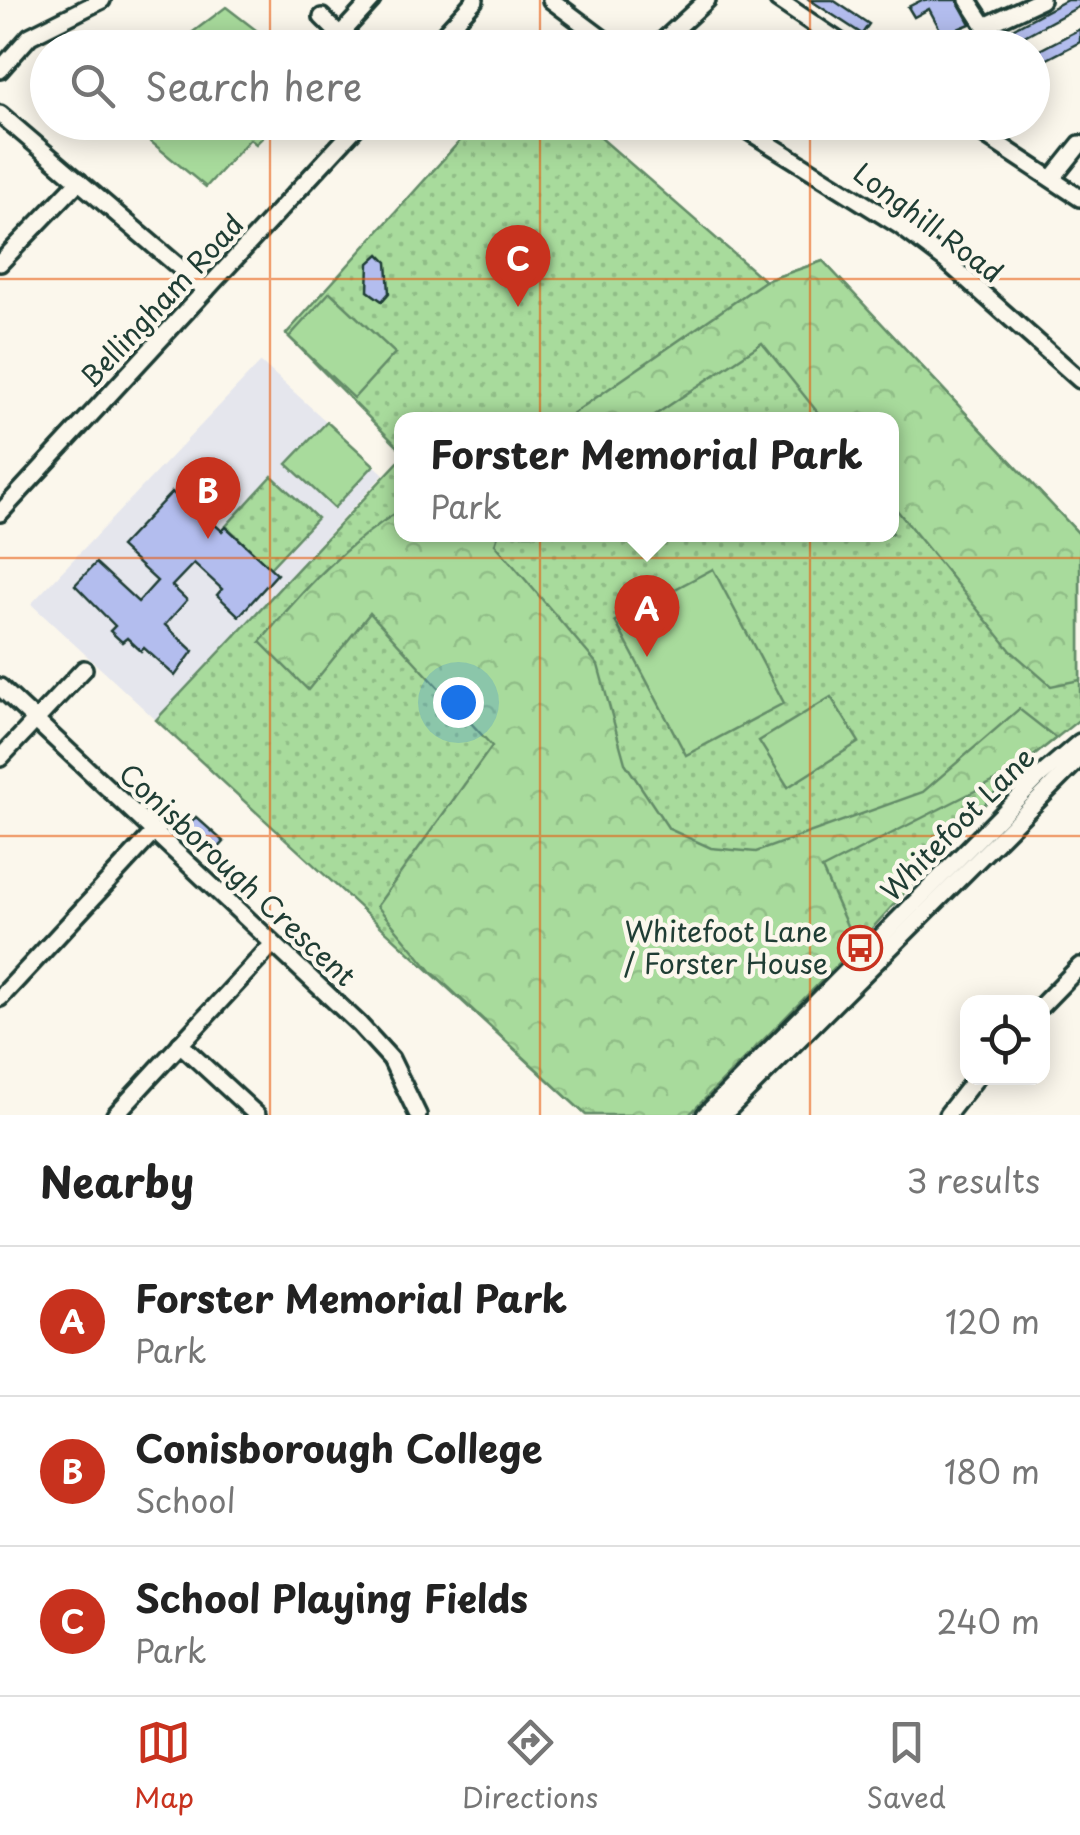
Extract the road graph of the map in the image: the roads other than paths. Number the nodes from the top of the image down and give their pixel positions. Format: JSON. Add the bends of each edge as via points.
{"nodes":[{"id":1,"x":102,"y":0,"type":"edge"},
{"id":2,"x":372,"y":0,"type":"edge"},
{"id":3,"x":475,"y":0,"type":"edge"},
{"id":4,"x":551,"y":0,"type":"edge"},
{"id":5,"x":707,"y":0,"type":"edge"},
{"id":6,"x":778,"y":0,"type":"edge"},
{"id":7,"x":968,"y":0,"type":"edge"},
{"id":8,"x":1041,"y":0,"type":"edge"},
{"id":9,"x":322,"y":17,"type":"dead end"},
{"id":10,"x":42,"y":30,"type":"edge"},
{"id":11,"x":336,"y":30,"type":"edge"},
{"id":12,"x":344,"y":30,"type":"edge"},
{"id":13,"x":448,"y":30,"type":"edge"},
{"id":14,"x":591,"y":30,"type":"edge"},
{"id":15,"x":674,"y":30,"type":"edge"},
{"id":16,"x":822,"y":30,"type":"edge"},
{"id":17,"x":30,"y":36,"type":"edge"},
{"id":18,"x":0,"y":70,"type":"edge"},
{"id":19,"x":0,"y":114,"type":"edge"},
{"id":20,"x":30,"y":139,"type":"edge"},
{"id":21,"x":31,"y":140,"type":"edge"},
{"id":22,"x":344,"y":140,"type":"edge"},
{"id":23,"x":762,"y":140,"type":"edge"},
{"id":24,"x":992,"y":140,"type":"edge"},
{"id":25,"x":1080,"y":144,"type":"edge"},
{"id":26,"x":1052,"y":179,"type":"junction"},
{"id":27,"x":79,"y":181,"type":"junction"},
{"id":28,"x":1080,"y":198,"type":"edge"},
{"id":29,"x":0,"y":263,"type":"edge"},
{"id":30,"x":206,"y":290,"type":"junction"},
{"id":31,"x":1080,"y":380,"type":"edge"},
{"id":32,"x":0,"y":513,"type":"edge"},
{"id":33,"x":84,"y":669,"type":"dead end"},
{"id":34,"x":0,"y":687,"type":"edge"},
{"id":35,"x":36,"y":720,"type":"junction"},
{"id":36,"x":1080,"y":742,"type":"edge"},
{"id":37,"x":0,"y":758,"type":"edge"},
{"id":38,"x":1080,"y":758,"type":"edge"},
{"id":39,"x":155,"y":831,"type":"junction"},
{"id":40,"x":272,"y":944,"type":"junction"},
{"id":41,"x":1080,"y":966,"type":"edge"},
{"id":42,"x":1050,"y":997,"type":"edge"},
{"id":43,"x":0,"y":998,"type":"edge"},
{"id":44,"x":180,"y":1044,"type":"junction"},
{"id":45,"x":970,"y":1085,"type":"edge"},
{"id":46,"x":115,"y":1115,"type":"edge"},
{"id":47,"x":256,"y":1115,"type":"edge"},
{"id":48,"x":418,"y":1115,"type":"edge"},
{"id":49,"x":705,"y":1115,"type":"edge"},
{"id":50,"x":723,"y":1115,"type":"edge"},
{"id":51,"x":946,"y":1115,"type":"edge"}],
"edges":[{"from":1,"to":10,"type":"street"},
{"from":2,"to":12,"type":"street"},
{"from":3,"to":13,"type":"street"},
{"from":4,"to":14,"type":"street"},
{"from":5,"to":15,"type":"street"},
{"from":6,"to":16,"type":"street"},
{"from":7,"to":8,"type":"street","via":[[986,26]]},
{"from":9,"to":11,"type":"street"},
{"from":17,"to":18,"type":"street"},
{"from":19,"to":20,"type":"street"},
{"from":21,"to":27,"type":"street"},
{"from":22,"to":30,"type":"street","name":"Bellingham Road"},
{"from":23,"to":31,"type":"street","name":"Longhill Road","via":[[915,237]]},
{"from":24,"to":26,"type":"street"},
{"from":25,"to":26,"type":"street"},
{"from":26,"to":28,"type":"street"},
{"from":27,"to":29,"type":"street"},
{"from":27,"to":30,"type":"street"},
{"from":30,"to":32,"type":"street","name":"Bellingham Road"},
{"from":33,"to":35,"type":"street"},
{"from":34,"to":35,"type":"street","name":"Conisborough Crescent"},
{"from":35,"to":37,"type":"street"},
{"from":35,"to":39,"type":"street","name":"Conisborough Crescent"},
{"from":36,"to":49,"type":"street","name":"Whitefoot Lane"},
{"from":38,"to":50,"type":"street","name":"Whitefoot Lane"},
{"from":39,"to":40,"type":"street","name":"Conisborough Crescent"},
{"from":39,"to":43,"type":"street"},
{"from":40,"to":44,"type":"street"},
{"from":40,"to":48,"type":"street","name":"Conisborough Crescent","via":[[378,1044]]},
{"from":41,"to":42,"type":"street"},
{"from":44,"to":46,"type":"street"},
{"from":44,"to":47,"type":"street"},
{"from":45,"to":51,"type":"street"}]}
